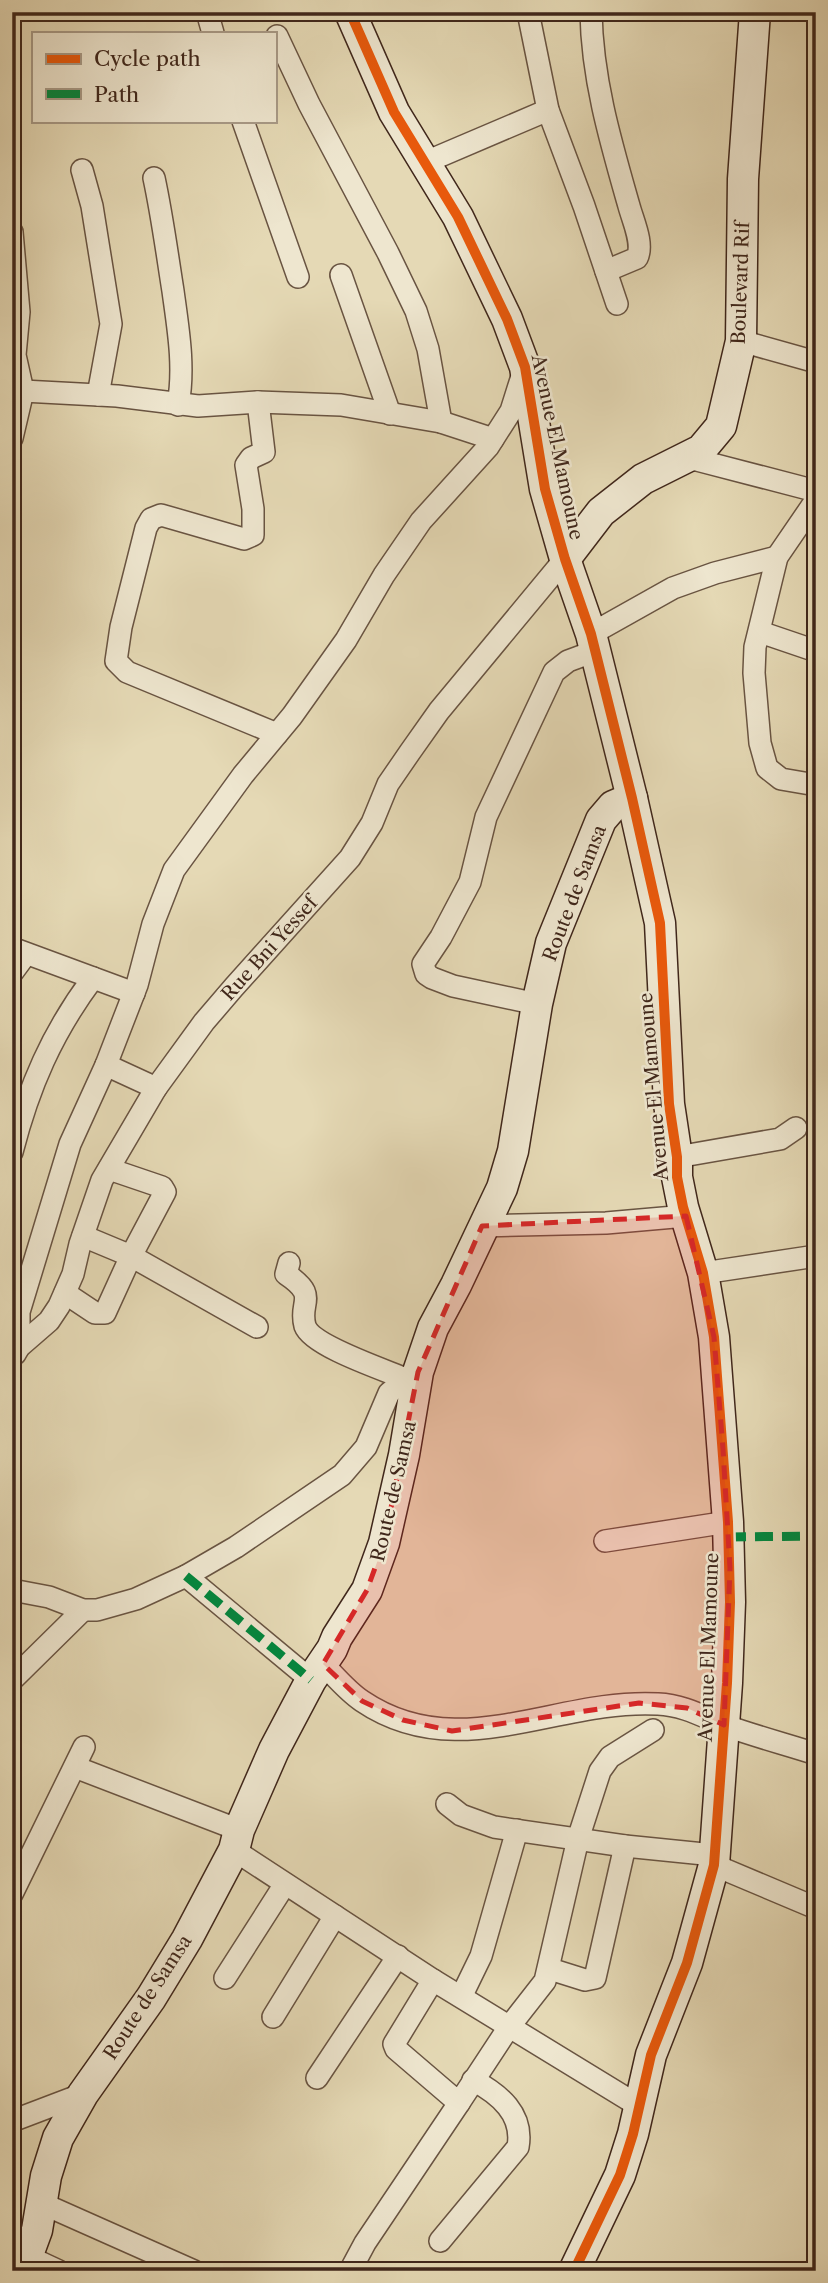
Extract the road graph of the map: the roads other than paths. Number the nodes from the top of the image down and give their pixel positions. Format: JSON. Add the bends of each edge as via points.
{"nodes":[{"id":1,"x":207,"y":12,"type":"edge"},
{"id":2,"x":351,"y":12,"type":"edge"},
{"id":3,"x":528,"y":12,"type":"edge"},
{"id":4,"x":591,"y":12,"type":"edge"},
{"id":5,"x":755,"y":12,"type":"edge"},
{"id":6,"x":213,"y":32,"type":"edge"},
{"id":7,"x":277,"y":36,"type":"dead end"},
{"id":8,"x":548,"y":110,"type":"junction"},
{"id":9,"x":243,"y":122,"type":"edge"},
{"id":10,"x":426,"y":162,"type":"junction"},
{"id":11,"x":82,"y":170,"type":"dead end"},
{"id":12,"x":154,"y":178,"type":"dead end"},
{"id":13,"x":12,"y":232,"type":"edge"},
{"id":14,"x":606,"y":271,"type":"junction"},
{"id":15,"x":341,"y":275,"type":"dead end"},
{"id":16,"x":298,"y":277,"type":"dead end"},
{"id":17,"x":617,"y":304,"type":"dead end"},
{"id":18,"x":741,"y":341,"type":"junction"},
{"id":19,"x":816,"y":362,"type":"edge"},
{"id":20,"x":525,"y":367,"type":"junction"},
{"id":21,"x":23,"y":391,"type":"junction"},
{"id":22,"x":98,"y":395,"type":"junction"},
{"id":23,"x":258,"y":402,"type":"junction"},
{"id":24,"x":178,"y":405,"type":"junction"},
{"id":25,"x":390,"y":414,"type":"junction"},
{"id":26,"x":440,"y":422,"type":"junction"},
{"id":27,"x":12,"y":438,"type":"edge"},
{"id":28,"x":494,"y":439,"type":"junction"},
{"id":29,"x":689,"y":458,"type":"junction"},
{"id":30,"x":816,"y":492,"type":"edge"},
{"id":31,"x":816,"y":500,"type":"edge"},
{"id":32,"x":777,"y":557,"type":"junction"},
{"id":33,"x":565,"y":559,"type":"junction"},
{"id":34,"x":760,"y":632,"type":"junction"},
{"id":35,"x":593,"y":643,"type":"junction"},
{"id":36,"x":816,"y":650,"type":"edge"},
{"id":37,"x":277,"y":734,"type":"junction"},
{"id":38,"x":816,"y":785,"type":"edge"},
{"id":39,"x":632,"y":798,"type":"junction"},
{"id":40,"x":19,"y":951,"type":"edge"},
{"id":41,"x":12,"y":973,"type":"edge"},
{"id":42,"x":93,"y":978,"type":"junction"},
{"id":43,"x":134,"y":993,"type":"junction"},
{"id":44,"x":537,"y":1004,"type":"junction"},
{"id":45,"x":106,"y":1065,"type":"junction"},
{"id":46,"x":156,"y":1088,"type":"junction"},
{"id":47,"x":796,"y":1128,"type":"dead end"},
{"id":48,"x":12,"y":1152,"type":"edge"},
{"id":49,"x":677,"y":1157,"type":"junction"},
{"id":50,"x":109,"y":1169,"type":"junction"},
{"id":51,"x":686,"y":1216,"type":"junction"},
{"id":52,"x":482,"y":1226,"type":"junction"},
{"id":53,"x":83,"y":1236,"type":"junction"},
{"id":54,"x":131,"y":1256,"type":"junction"},
{"id":55,"x":816,"y":1256,"type":"edge"},
{"id":56,"x":289,"y":1263,"type":"dead end"},
{"id":57,"x":703,"y":1273,"type":"junction"},
{"id":58,"x":65,"y":1293,"type":"junction"},
{"id":59,"x":16,"y":1310,"type":"edge"},
{"id":60,"x":49,"y":1321,"type":"junction"},
{"id":61,"x":257,"y":1327,"type":"dead end"},
{"id":62,"x":16,"y":1353,"type":"edge"},
{"id":63,"x":412,"y":1375,"type":"junction"},
{"id":64,"x":728,"y":1522,"type":"junction"},
{"id":65,"x":605,"y":1541,"type":"dead end"},
{"id":66,"x":187,"y":1576,"type":"junction"},
{"id":67,"x":12,"y":1590,"type":"edge"},
{"id":68,"x":83,"y":1610,"type":"junction"},
{"id":69,"x":317,"y":1672,"type":"junction"},
{"id":70,"x":12,"y":1680,"type":"edge"},
{"id":71,"x":724,"y":1725,"type":"junction"},
{"id":72,"x":653,"y":1730,"type":"dead end"},
{"id":73,"x":84,"y":1747,"type":"dead end"},
{"id":74,"x":816,"y":1754,"type":"edge"},
{"id":75,"x":75,"y":1766,"type":"junction"},
{"id":76,"x":447,"y":1804,"type":"dead end"},
{"id":77,"x":517,"y":1830,"type":"junction"},
{"id":78,"x":578,"y":1839,"type":"junction"},
{"id":79,"x":236,"y":1840,"type":"junction"},
{"id":80,"x":625,"y":1846,"type":"junction"},
{"id":81,"x":714,"y":1860,"type":"junction"},
{"id":82,"x":285,"y":1884,"type":"junction"},
{"id":83,"x":12,"y":1894,"type":"edge"},
{"id":84,"x":816,"y":1908,"type":"edge"},
{"id":85,"x":335,"y":1916,"type":"junction"},
{"id":86,"x":398,"y":1956,"type":"junction"},
{"id":87,"x":550,"y":1969,"type":"junction"},
{"id":88,"x":225,"y":1978,"type":"dead end"},
{"id":89,"x":433,"y":1980,"type":"junction"},
{"id":90,"x":462,"y":1995,"type":"junction"},
{"id":91,"x":273,"y":2017,"type":"dead end"},
{"id":92,"x":509,"y":2027,"type":"junction"},
{"id":93,"x":317,"y":2078,"type":"dead end"},
{"id":94,"x":473,"y":2080,"type":"junction"},
{"id":95,"x":83,"y":2094,"type":"junction"},
{"id":96,"x":458,"y":2103,"type":"junction"},
{"id":97,"x":639,"y":2106,"type":"junction"},
{"id":98,"x":12,"y":2121,"type":"edge"},
{"id":99,"x":41,"y":2203,"type":"junction"},
{"id":100,"x":440,"y":2241,"type":"dead end"},
{"id":101,"x":25,"y":2264,"type":"edge"},
{"id":102,"x":59,"y":2271,"type":"edge"},
{"id":103,"x":194,"y":2271,"type":"edge"},
{"id":104,"x":350,"y":2271,"type":"edge"},
{"id":105,"x":574,"y":2271,"type":"edge"}],
"edges":[{"from":1,"to":6,"type":"street"},
{"from":2,"to":10,"type":"street","name":"Avenue El Mamoune","via":[[394,112]]},
{"from":3,"to":8,"type":"street"},
{"from":4,"to":14,"type":"street","via":[[594,69],[639,244],[636,258]]},
{"from":5,"to":18,"type":"street","name":"Boulevard Rif","via":[[743,179]]},
{"from":7,"to":26,"type":"street","via":[[416,312],[428,349]]},
{"from":8,"to":10,"type":"street"},
{"from":8,"to":14,"type":"street"},
{"from":9,"to":16,"type":"street"},
{"from":10,"to":20,"type":"street","name":"Avenue El Mamoune","via":[[458,217]]},
{"from":11,"to":22,"type":"street","via":[[111,324]]},
{"from":12,"to":24,"type":"street","via":[[179,341]]},
{"from":13,"to":21,"type":"street","via":[[19,312],[15,355]]},
{"from":14,"to":17,"type":"street"},
{"from":15,"to":25,"type":"street"},
{"from":18,"to":19,"type":"street"},
{"from":18,"to":29,"type":"street","name":"Boulevard Rif","via":[[721,426],[709,443]]},
{"from":20,"to":28,"type":"street","via":[[511,411]]},
{"from":20,"to":33,"type":"street","name":"Avenue El Mamoune","via":[[545,489]]},
{"from":21,"to":22,"type":"street"},
{"from":21,"to":27,"type":"street"},
{"from":22,"to":24,"type":"street"},
{"from":23,"to":24,"type":"street"},
{"from":23,"to":25,"type":"street","via":[[341,405]]},
{"from":23,"to":37,"type":"street","via":[[264,452],[246,465],[253,536],[244,539],[161,516],[149,521],[116,661],[127,671]]},
{"from":25,"to":26,"type":"street"},
{"from":26,"to":28,"type":"street"},
{"from":28,"to":37,"type":"street","via":[[421,521],[346,640]]},
{"from":29,"to":30,"type":"street"},
{"from":29,"to":33,"type":"street","name":"Boulevard Rif","via":[[627,490],[601,512]]},
{"from":31,"to":32,"type":"street"},
{"from":32,"to":34,"type":"street"},
{"from":32,"to":35,"type":"street","via":[[673,587]]},
{"from":33,"to":35,"type":"street","name":"Avenue El Mamoune"},
{"from":33,"to":46,"type":"street","name":"Rue Bni Yessef","via":[[439,711],[388,784],[373,823],[350,858],[233,987]]},
{"from":34,"to":36,"type":"street"},
{"from":34,"to":38,"type":"street","via":[[754,673],[765,762],[776,777]]},
{"from":35,"to":39,"type":"street","name":"Avenue El Mamoune"},
{"from":35,"to":44,"type":"street","via":[[554,672],[486,817],[470,882],[423,964],[426,974],[441,982]]},
{"from":37,"to":43,"type":"street","via":[[174,870]]},
{"from":39,"to":44,"type":"street","name":"Route de Samsa","via":[[613,806],[601,820],[551,943]]},
{"from":39,"to":49,"type":"street","name":"Avenue El Mamoune","via":[[660,923],[668,1104]]},
{"from":40,"to":41,"type":"street"},
{"from":40,"to":42,"type":"street"},
{"from":42,"to":43,"type":"street"},
{"from":42,"to":48,"type":"street","via":[[44,1055]]},
{"from":43,"to":45,"type":"street"},
{"from":44,"to":52,"type":"street","name":"Route de Samsa","via":[[513,1151],[502,1188]]},
{"from":45,"to":46,"type":"street"},
{"from":45,"to":59,"type":"street","via":[[70,1144]]},
{"from":46,"to":50,"type":"street","name":"Rue Bni Yessef"},
{"from":47,"to":49,"type":"street","via":[[780,1139]]},
{"from":49,"to":51,"type":"street","name":"Avenue El Mamoune"},
{"from":50,"to":53,"type":"street","name":"Rue Bni Yessef"},
{"from":50,"to":54,"type":"street","via":[[166,1191]]},
{"from":51,"to":52,"type":"street"},
{"from":51,"to":57,"type":"street","name":"Avenue El Mamoune"},
{"from":52,"to":63,"type":"street","name":"Route de Samsa"},
{"from":53,"to":54,"type":"street"},
{"from":53,"to":58,"type":"street","name":"Rue Bni Yessef"},
{"from":54,"to":58,"type":"street","via":[[105,1313],[95,1313]]},
{"from":54,"to":61,"type":"street"},
{"from":55,"to":57,"type":"street"},
{"from":56,"to":63,"type":"street","via":[[286,1274],[306,1297],[309,1332],[329,1347]]},
{"from":57,"to":64,"type":"street","name":"Avenue El Mamoune","via":[[714,1337]]},
{"from":58,"to":60,"type":"street","name":"Rue Bni Yessef"},
{"from":59,"to":60,"type":"street"},
{"from":59,"to":62,"type":"street"},
{"from":60,"to":62,"type":"street","name":"Rue Bni Yessef"},
{"from":63,"to":66,"type":"street","via":[[390,1394],[366,1447],[342,1475]]},
{"from":63,"to":69,"type":"street","name":"Route de Samsa","via":[[404,1455],[384,1543],[367,1590]]},
{"from":64,"to":65,"type":"street"},
{"from":64,"to":71,"type":"street","name":"Avenue El Mamoune","via":[[730,1602]]},
{"from":66,"to":68,"type":"street","via":[[127,1603]]},
{"from":66,"to":69,"type":"street"},
{"from":67,"to":68,"type":"street"},
{"from":68,"to":70,"type":"street"},
{"from":69,"to":71,"type":"street","via":[[403,1720],[452,1731],[639,1703],[687,1708]]},
{"from":69,"to":79,"type":"street","name":"Route de Samsa","via":[[274,1751]]},
{"from":71,"to":74,"type":"street"},
{"from":71,"to":81,"type":"street","name":"Avenue El Mamoune"},
{"from":72,"to":78,"type":"street","via":[[610,1757],[600,1771]]},
{"from":73,"to":75,"type":"street"},
{"from":75,"to":79,"type":"street"},
{"from":75,"to":83,"type":"street"},
{"from":76,"to":77,"type":"street","via":[[478,1822]]},
{"from":77,"to":78,"type":"street"},
{"from":77,"to":90,"type":"street","via":[[481,1956]]},
{"from":78,"to":80,"type":"street"},
{"from":78,"to":87,"type":"street"},
{"from":79,"to":82,"type":"street"},
{"from":79,"to":95,"type":"street","name":"Route de Samsa","via":[[172,1962]]},
{"from":80,"to":81,"type":"street"},
{"from":80,"to":87,"type":"street","via":[[595,1978],[585,1980]]},
{"from":81,"to":84,"type":"street"},
{"from":81,"to":97,"type":"street","name":"Avenue El Mamoune","via":[[697,1933],[651,2055]]},
{"from":82,"to":85,"type":"street"},
{"from":82,"to":88,"type":"street"},
{"from":85,"to":86,"type":"street"},
{"from":85,"to":91,"type":"street"},
{"from":86,"to":89,"type":"street"},
{"from":86,"to":93,"type":"street"},
{"from":87,"to":92,"type":"street"},
{"from":89,"to":90,"type":"street"},
{"from":89,"to":96,"type":"street","via":[[394,2044]]},
{"from":90,"to":92,"type":"street"},
{"from":92,"to":94,"type":"street"},
{"from":92,"to":97,"type":"street"},
{"from":94,"to":96,"type":"street"},
{"from":94,"to":100,"type":"street","via":[[497,2094],[510,2109],[519,2131],[518,2147]]},
{"from":95,"to":98,"type":"street"},
{"from":95,"to":99,"type":"street","name":"Route de Samsa","via":[[58,2138]]},
{"from":96,"to":104,"type":"street"},
{"from":97,"to":105,"type":"street","name":"Avenue El Mamoune","via":[[620,2175]]},
{"from":99,"to":101,"type":"street","name":"Route de Samsa"},
{"from":99,"to":103,"type":"street"},
{"from":101,"to":102,"type":"street"}]}
